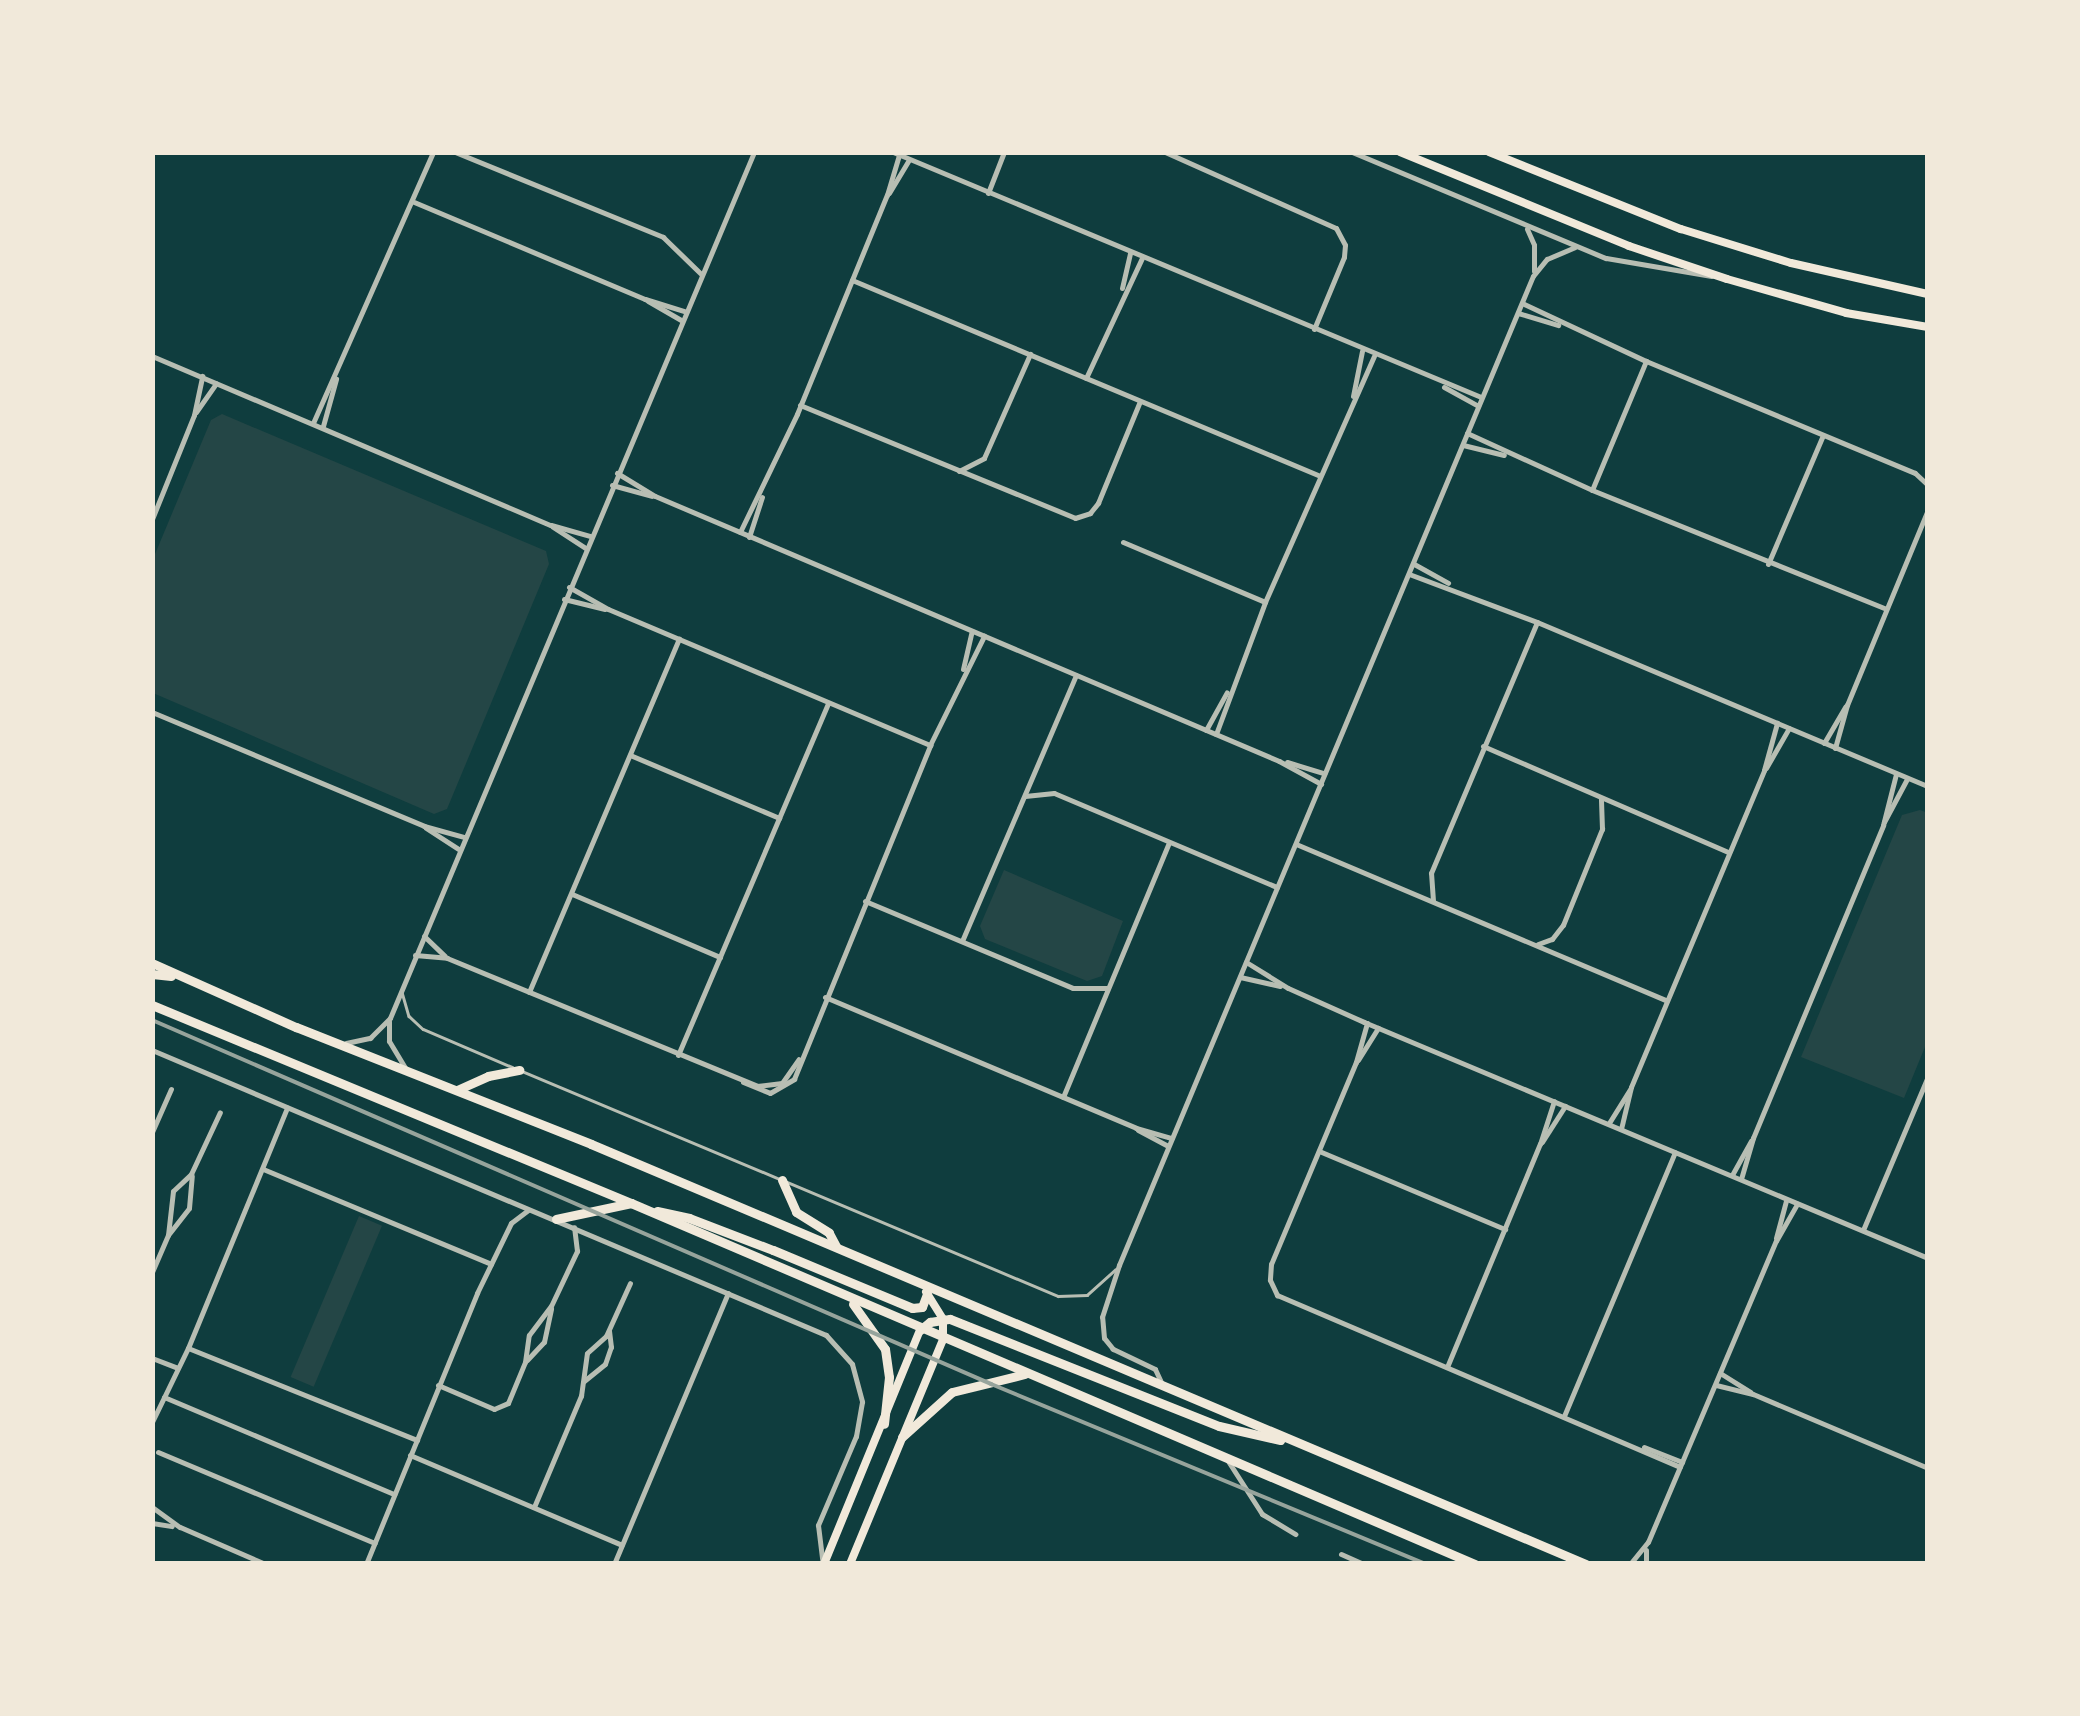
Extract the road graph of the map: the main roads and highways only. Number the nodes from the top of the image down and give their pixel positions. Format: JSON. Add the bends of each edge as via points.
{"nodes":[{"id":1,"x":1400,"y":152,"type":"edge"},
{"id":2,"x":1489,"y":152,"type":"edge"},
{"id":3,"x":1928,"y":294,"type":"edge"},
{"id":4,"x":1928,"y":327,"type":"edge"},
{"id":5,"x":152,"y":963,"type":"edge"},
{"id":6,"x":152,"y":974,"type":"edge"},
{"id":7,"x":179,"y":976,"type":"junction"},
{"id":8,"x":152,"y":1005,"type":"edge"},
{"id":9,"x":519,"y":1070,"type":"road end"},
{"id":10,"x":457,"y":1090,"type":"junction"},
{"id":11,"x":782,"y":1180,"type":"road end"},
{"id":12,"x":631,"y":1203,"type":"junction"},
{"id":13,"x":645,"y":1209,"type":"junction"},
{"id":14,"x":556,"y":1220,"type":"road end"},
{"id":15,"x":836,"y":1246,"type":"junction"},
{"id":16,"x":918,"y":1282,"type":"junction"},
{"id":17,"x":927,"y":1294,"type":"junction"},
{"id":18,"x":848,"y":1298,"type":"junction"},
{"id":19,"x":943,"y":1319,"type":"junction"},
{"id":20,"x":920,"y":1330,"type":"junction"},
{"id":21,"x":944,"y":1340,"type":"junction"},
{"id":22,"x":1026,"y":1374,"type":"junction"},
{"id":23,"x":884,"y":1424,"type":"junction"},
{"id":24,"x":902,"y":1437,"type":"junction"},
{"id":25,"x":1297,"y":1443,"type":"junction"},
{"id":26,"x":824,"y":1564,"type":"edge"},
{"id":27,"x":850,"y":1564,"type":"edge"},
{"id":28,"x":1475,"y":1564,"type":"edge"},
{"id":29,"x":1586,"y":1564,"type":"edge"}],
"edges":[{"from":1,"to":4,"type":"main road","via":[[1727,279],[1846,313]]},
{"from":2,"to":3,"type":"main road","via":[[1681,229]]},
{"from":5,"to":7,"type":"main road"},
{"from":6,"to":7,"type":"main road"},
{"from":7,"to":10,"type":"main road"},
{"from":8,"to":12,"type":"main road"},
{"from":9,"to":10,"type":"main road"},
{"from":10,"to":15,"type":"main road"},
{"from":11,"to":15,"type":"main road","via":[[796,1212],[829,1233]]},
{"from":12,"to":13,"type":"main road"},
{"from":12,"to":14,"type":"main road"},
{"from":13,"to":17,"type":"main road","via":[[720,1230],[912,1308],[922,1306]]},
{"from":13,"to":18,"type":"main road"},
{"from":15,"to":16,"type":"main road"},
{"from":16,"to":17,"type":"main road"},
{"from":16,"to":25,"type":"main road"},
{"from":17,"to":19,"type":"main road"},
{"from":18,"to":20,"type":"main road"},
{"from":18,"to":23,"type":"main road","via":[[884,1349]]},
{"from":19,"to":20,"type":"main road"},
{"from":19,"to":21,"type":"main road"},
{"from":19,"to":25,"type":"main road","via":[[1219,1426]]},
{"from":20,"to":21,"type":"main road"},
{"from":20,"to":23,"type":"main road"},
{"from":21,"to":22,"type":"main road"},
{"from":21,"to":24,"type":"main road"},
{"from":22,"to":24,"type":"main road","via":[[952,1392]]},
{"from":22,"to":28,"type":"main road"},
{"from":23,"to":26,"type":"main road"},
{"from":24,"to":27,"type":"main road"},
{"from":25,"to":29,"type":"main road"}]}
